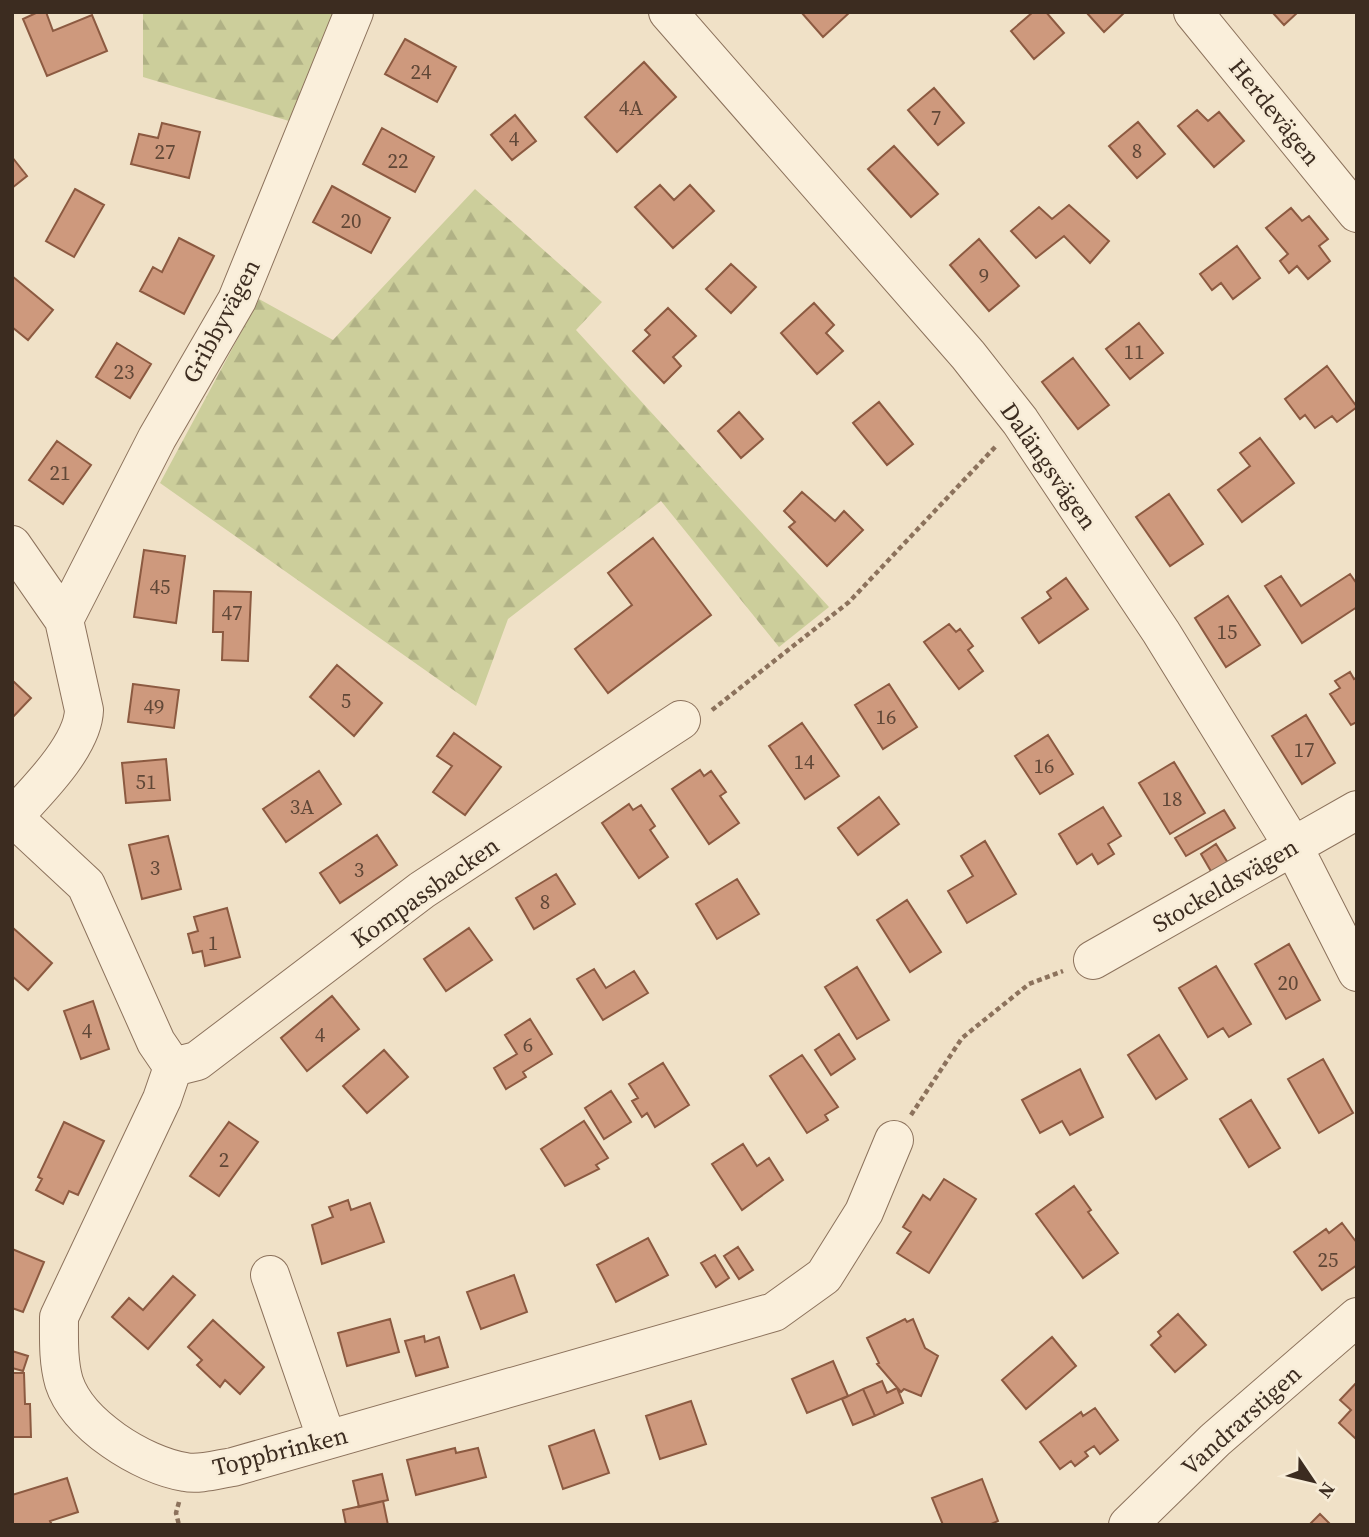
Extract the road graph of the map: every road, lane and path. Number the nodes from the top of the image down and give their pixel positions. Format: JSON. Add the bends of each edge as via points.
{"nodes":[{"id":1,"x":354,"y":12,"type":"edge"},
{"id":2,"x":668,"y":12,"type":"edge"},
{"id":3,"x":1193,"y":12,"type":"edge"},
{"id":4,"x":1357,"y":213,"type":"edge"},
{"id":5,"x":1020,"y":421,"type":"junction"},
{"id":6,"x":12,"y":545,"type":"edge"},
{"id":7,"x":64,"y":620,"type":"junction"},
{"id":8,"x":681,"y":720,"type":"joint"},
{"id":9,"x":1357,"y":810,"type":"edge"},
{"id":10,"x":13,"y":817,"type":"edge"},
{"id":11,"x":1293,"y":846,"type":"junction"},
{"id":12,"x":1093,"y":960,"type":"joint"},
{"id":13,"x":1357,"y":972,"type":"edge"},
{"id":14,"x":173,"y":1067,"type":"junction"},
{"id":15,"x":894,"y":1140,"type":"joint"},
{"id":16,"x":270,"y":1275,"type":"dead end"},
{"id":17,"x":1357,"y":1317,"type":"edge"},
{"id":18,"x":327,"y":1440,"type":"junction"},
{"id":19,"x":1128,"y":1525,"type":"edge"}],
"edges":[{"from":1,"to":7,"type":"street","name":"Gribbyvägen","via":[[237,300],[157,438]]},
{"from":2,"to":5,"type":"street","name":"Dalängsvägen","via":[[968,355]]},
{"from":3,"to":4,"type":"street","name":"Herdevägen"},
{"from":5,"to":8,"type":"path","via":[[849,602],[712,710]]},
{"from":5,"to":11,"type":"street","name":"Dalängsvägen","via":[[1161,632]]},
{"from":6,"to":7,"type":"street"},
{"from":7,"to":10,"type":"street","via":[[79,676],[84,719],[45,782]]},
{"from":8,"to":14,"type":"street","name":"Kompassbacken","via":[[422,890],[197,1061]]},
{"from":9,"to":11,"type":"street","name":"Stockeldsvägen"},
{"from":10,"to":14,"type":"street","via":[[86,885],[156,1042]]},
{"from":11,"to":12,"type":"street","name":"Stockeldsvägen"},
{"from":11,"to":13,"type":"street","name":"Dalängsvägen"},
{"from":12,"to":15,"type":"path","via":[[1029,984],[961,1038]]},
{"from":14,"to":18,"type":"street","name":"Toppbrinken","via":[[59,1317],[65,1383],[79,1408],[104,1435],[142,1457],[186,1473],[233,1467]]},
{"from":15,"to":18,"type":"street","name":"Toppbrinken","via":[[864,1212],[824,1276],[774,1312]]},
{"from":16,"to":18,"type":"street"},
{"from":17,"to":19,"type":"street","name":"Vandrarstigen","via":[[1215,1440]]}]}
